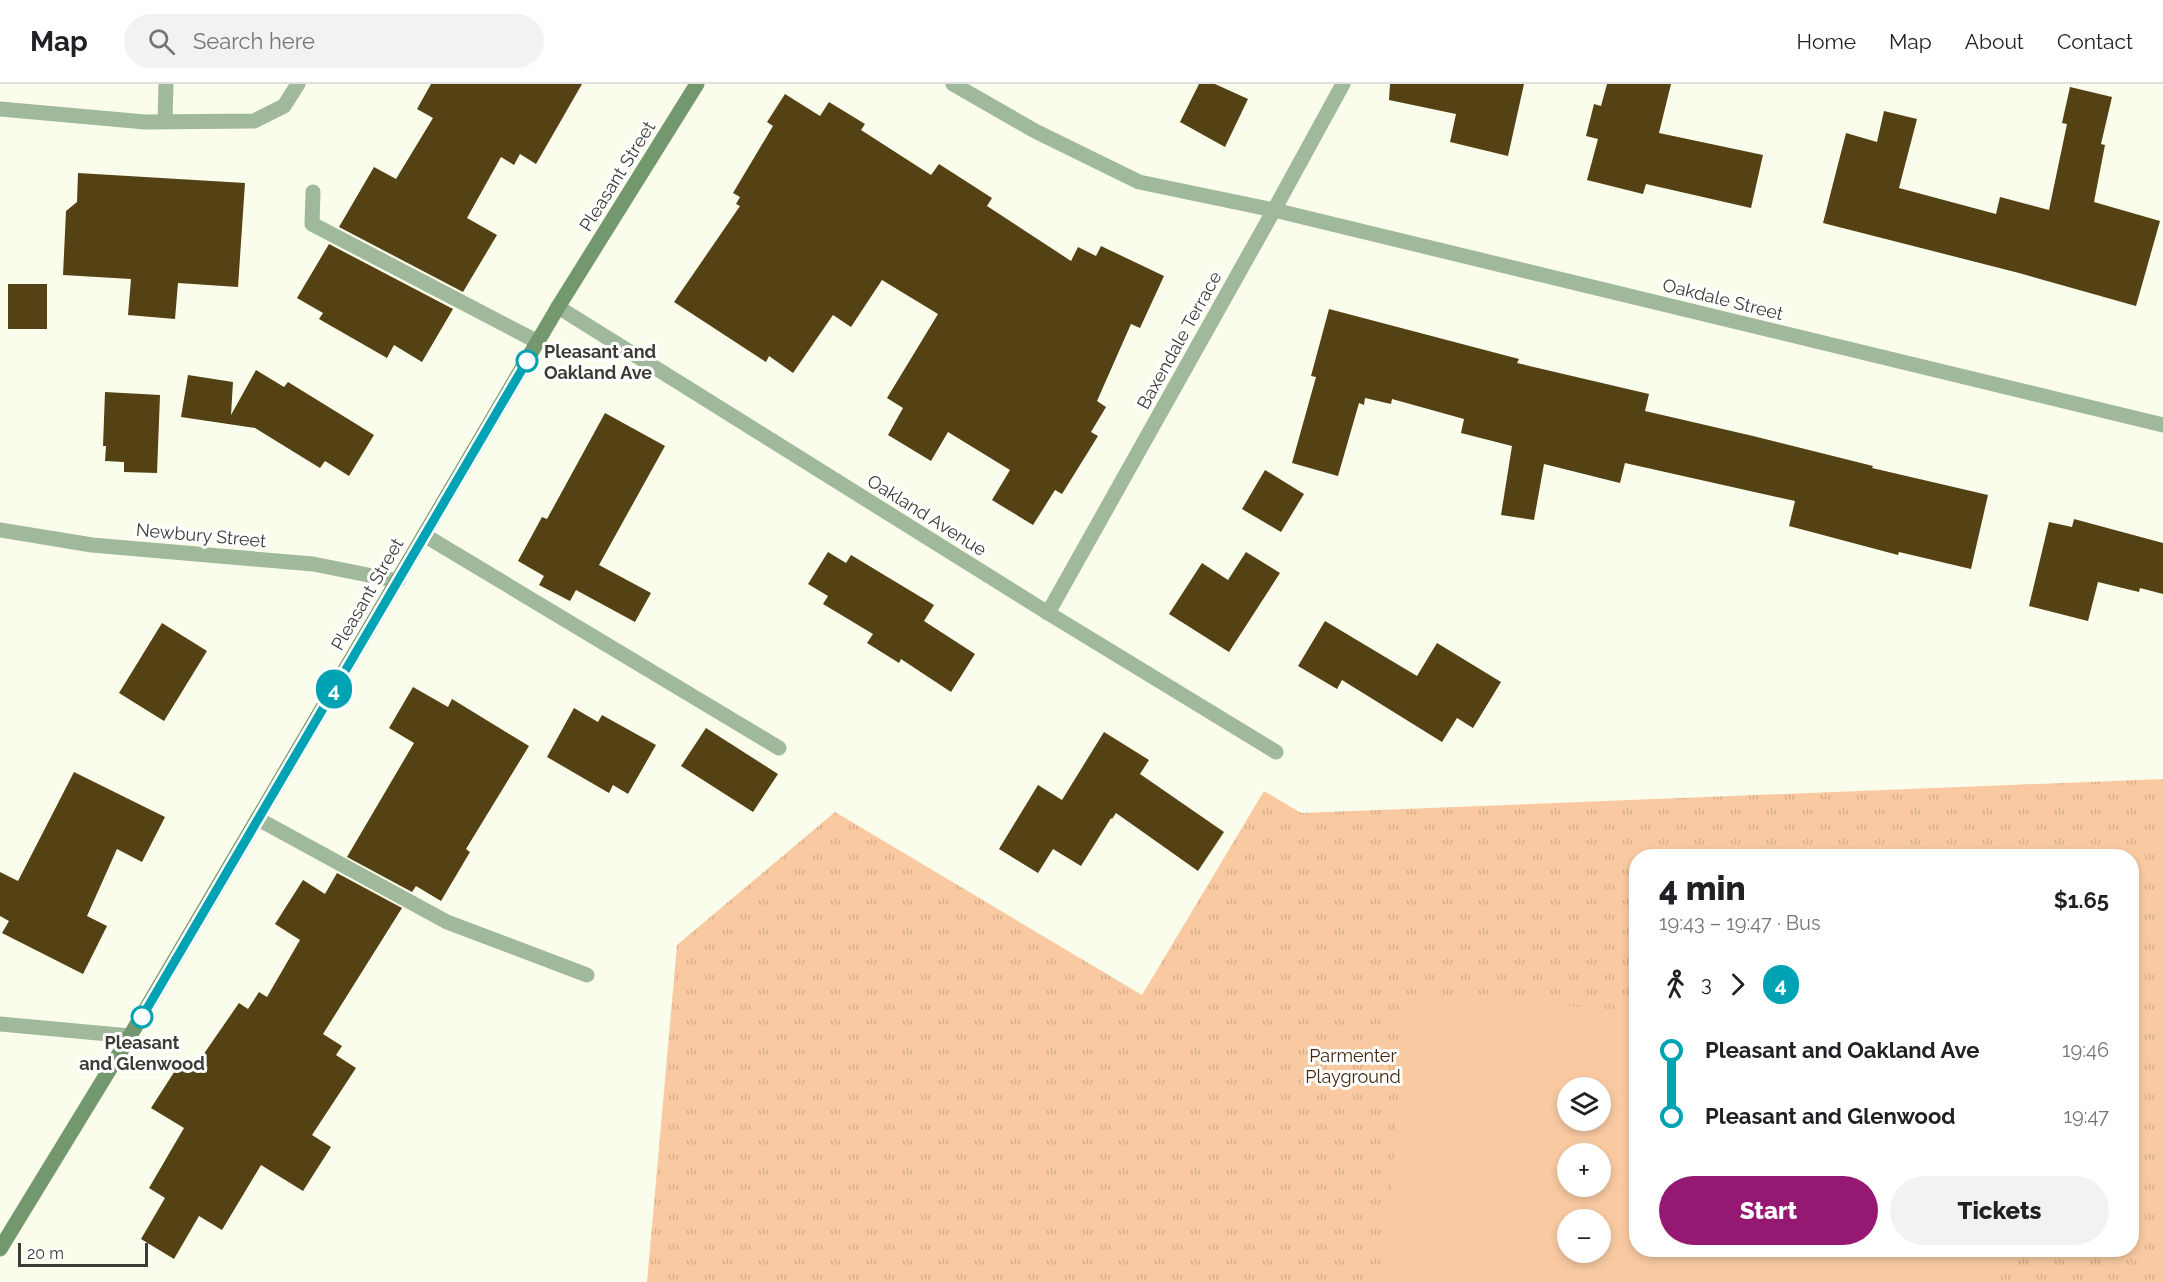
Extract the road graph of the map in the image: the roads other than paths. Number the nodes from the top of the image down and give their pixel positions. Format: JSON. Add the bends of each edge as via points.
{"nodes":[{"id":1,"x":166,"y":84,"type":"edge"},
{"id":2,"x":298,"y":84,"type":"edge"},
{"id":3,"x":697,"y":84,"type":"edge"},
{"id":4,"x":953,"y":84,"type":"edge"},
{"id":5,"x":1343,"y":84,"type":"edge"},
{"id":6,"x":0,"y":109,"type":"edge"},
{"id":7,"x":165,"y":121,"type":"junction"},
{"id":8,"x":313,"y":192,"type":"dead end"},
{"id":9,"x":1275,"y":210,"type":"junction"},
{"id":10,"x":558,"y":307,"type":"junction"},
{"id":11,"x":538,"y":342,"type":"junction"},
{"id":12,"x":2163,"y":425,"type":"edge"},
{"id":13,"x":0,"y":530,"type":"edge"},
{"id":14,"x":424,"y":535,"type":"junction"},
{"id":15,"x":398,"y":581,"type":"junction"},
{"id":16,"x":1048,"y":613,"type":"junction"},
{"id":17,"x":779,"y":748,"type":"dead end"},
{"id":18,"x":1276,"y":752,"type":"dead end"},
{"id":19,"x":258,"y":819,"type":"junction"},
{"id":20,"x":586,"y":975,"type":"dead end"},
{"id":21,"x":0,"y":1023,"type":"edge"},
{"id":22,"x":130,"y":1036,"type":"junction"},
{"id":23,"x":0,"y":1249,"type":"edge"}],
"edges":[{"from":1,"to":7,"type":"street"},
{"from":2,"to":7,"type":"street","via":[[284,106],[254,121]]},
{"from":3,"to":10,"type":"main road","name":"Pleasant Street"},
{"from":4,"to":9,"type":"street","name":"Oakdale Street","via":[[1035,131],[1139,182]]},
{"from":5,"to":9,"type":"street","name":"Baxendale Terrace"},
{"from":6,"to":7,"type":"street"},
{"from":8,"to":11,"type":"street","via":[[312,224]]},
{"from":9,"to":12,"type":"street","name":"Oakdale Street"},
{"from":9,"to":16,"type":"street","name":"Baxendale Terrace"},
{"from":10,"to":11,"type":"main road","name":"Pleasant Street"},
{"from":10,"to":16,"type":"street","name":"Oakland Avenue"},
{"from":11,"to":14,"type":"main road","name":"Pleasant Street"},
{"from":13,"to":15,"type":"street","name":"Newbury Street","via":[[92,545],[313,564]]},
{"from":14,"to":15,"type":"main road","name":"Pleasant Street"},
{"from":14,"to":17,"type":"street"},
{"from":15,"to":19,"type":"main road","name":"Pleasant Street"},
{"from":16,"to":18,"type":"street","name":"Oakland Avenue"},
{"from":19,"to":20,"type":"street","via":[[447,922]]},
{"from":19,"to":22,"type":"main road","name":"Pleasant Street"},
{"from":21,"to":22,"type":"street"},
{"from":22,"to":23,"type":"main road","name":"Pleasant Street"}]}
